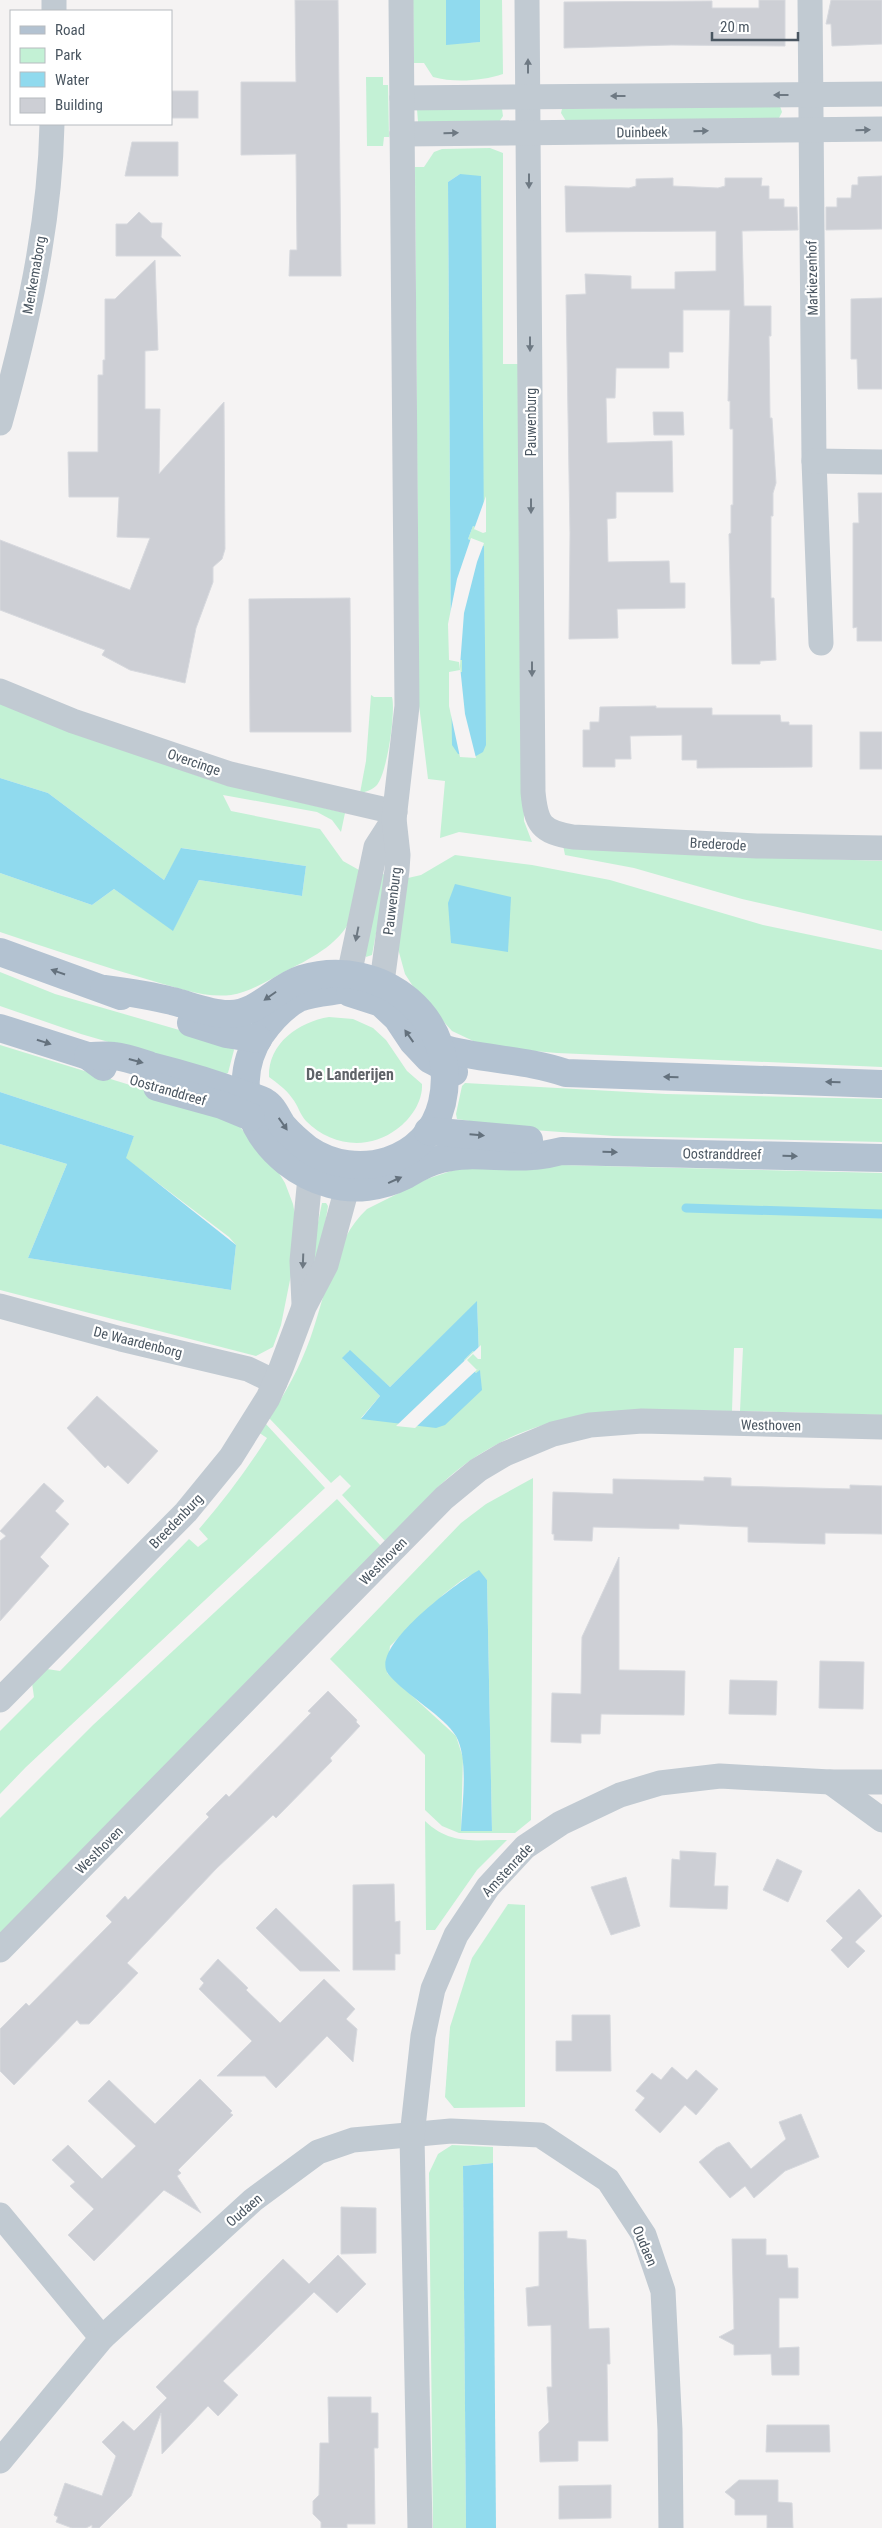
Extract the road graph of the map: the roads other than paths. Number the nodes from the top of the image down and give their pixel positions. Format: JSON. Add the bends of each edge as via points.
{"nodes":[{"id":1,"x":401,"y":0,"type":"edge"},
{"id":2,"x":527,"y":0,"type":"edge"},
{"id":3,"x":810,"y":0,"type":"edge"},
{"id":4,"x":811,"y":94,"type":"junction"},
{"id":5,"x":882,"y":94,"type":"edge"},
{"id":6,"x":528,"y":97,"type":"junction"},
{"id":7,"x":402,"y":98,"type":"junction"},
{"id":8,"x":52,"y":125,"type":"edge"},
{"id":9,"x":810,"y":130,"type":"junction"},
{"id":10,"x":882,"y":130,"type":"edge"},
{"id":11,"x":528,"y":133,"type":"junction"},
{"id":12,"x":402,"y":134,"type":"junction"},
{"id":13,"x":0,"y":423,"type":"edge"},
{"id":14,"x":814,"y":461,"type":"junction"},
{"id":15,"x":882,"y":462,"type":"edge"},
{"id":16,"x":821,"y":643,"type":"dead end"},
{"id":17,"x":0,"y":691,"type":"edge"},
{"id":18,"x":394,"y":816,"type":"junction"},
{"id":19,"x":555,"y":834,"type":"joint"},
{"id":20,"x":882,"y":848,"type":"edge"},
{"id":21,"x":0,"y":952,"type":"edge"},
{"id":22,"x":382,"y":982,"type":"junction"},
{"id":23,"x":344,"y":983,"type":"junction"},
{"id":24,"x":104,"y":988,"type":"junction"},
{"id":25,"x":0,"y":1028,"type":"edge"},
{"id":26,"x":258,"y":1039,"type":"junction"},
{"id":27,"x":443,"y":1058,"type":"junction"},
{"id":28,"x":882,"y":1084,"type":"edge"},
{"id":29,"x":249,"y":1106,"type":"junction"},
{"id":30,"x":428,"y":1131,"type":"junction"},
{"id":31,"x":562,"y":1151,"type":"junction"},
{"id":32,"x":882,"y":1158,"type":"edge"},
{"id":33,"x":310,"y":1177,"type":"junction"},
{"id":34,"x":351,"y":1177,"type":"junction"},
{"id":35,"x":0,"y":1306,"type":"edge"},
{"id":36,"x":304,"y":1307,"type":"junction"},
{"id":37,"x":275,"y":1382,"type":"junction"},
{"id":38,"x":882,"y":1427,"type":"edge"},
{"id":39,"x":0,"y":1700,"type":"edge"},
{"id":40,"x":830,"y":1782,"type":"junction"},
{"id":41,"x":882,"y":1782,"type":"edge"},
{"id":42,"x":882,"y":1820,"type":"edge"},
{"id":43,"x":0,"y":1950,"type":"edge"},
{"id":44,"x":412,"y":2136,"type":"junction"},
{"id":45,"x":0,"y":2215,"type":"edge"},
{"id":46,"x":102,"y":2338,"type":"junction"},
{"id":47,"x":0,"y":2461,"type":"edge"},
{"id":48,"x":420,"y":2528,"type":"edge"},
{"id":49,"x":670,"y":2528,"type":"edge"}],
"edges":[{"from":1,"to":7,"type":"street","name":"Pauwenburg"},
{"from":6,"to":2,"type":"street","name":"Pauwenburg","one_way":true},
{"from":3,"to":4,"type":"street","name":"Markiezenhof"},
{"from":4,"to":5,"type":"street"},
{"from":4,"to":6,"type":"street","one_way":true},
{"from":4,"to":9,"type":"street","name":"Markiezenhof"},
{"from":6,"to":7,"type":"street"},
{"from":6,"to":11,"type":"street","name":"Pauwenburg"},
{"from":7,"to":12,"type":"street","name":"Pauwenburg"},
{"from":8,"to":13,"type":"street","name":"Menkemaborg","via":[[52,150],[36,268],[20,352]]},
{"from":9,"to":10,"type":"street","name":"Duinbeek","one_way":true},
{"from":11,"to":9,"type":"street","name":"Duinbeek","one_way":true},
{"from":9,"to":14,"type":"street","name":"Markiezenhof"},
{"from":12,"to":11,"type":"street","name":"Duinbeek","one_way":true},
{"from":11,"to":19,"type":"street","name":"Pauwenburg","one_way":true,"via":[[533,792],[540,825]]},
{"from":12,"to":18,"type":"street","name":"Pauwenburg","via":[[407,706]]},
{"from":14,"to":15,"type":"street"},
{"from":14,"to":16,"type":"street","name":"Markiezenhof"},
{"from":17,"to":18,"type":"street","name":"Overcinge","via":[[73,721],[230,774]]},
{"from":18,"to":22,"type":"street","name":"Pauwenburg","via":[[397,863]]},
{"from":18,"to":23,"type":"street","name":"Pauwenburg","one_way":true,"via":[[376,847]]},
{"from":19,"to":20,"type":"street","name":"Brederode","via":[[747,845]]},
{"from":24,"to":21,"type":"main road","one_way":true},
{"from":22,"to":23,"type":"main road"},
{"from":22,"to":27,"type":"main road","via":[[413,1004],[425,1018],[436,1034]]},
{"from":23,"to":24,"type":"main road","one_way":true,"via":[[335,974],[302,979],[288,984],[244,1013],[227,1015],[151,995]]},
{"from":23,"to":26,"type":"main road","via":[[294,1002],[267,1026]]},
{"from":27,"to":23,"type":"main road","one_way":true,"via":[[429,1059],[381,1003]]},
{"from":24,"to":26,"type":"main road","via":[[151,1010],[226,1034]]},
{"from":25,"to":29,"type":"main road","name":"Oostranddreef","one_way":true,"via":[[88,1056],[116,1056],[224,1086]]},
{"from":26,"to":29,"type":"main road","via":[[250,1057]]},
{"from":28,"to":27,"type":"main road","one_way":true,"via":[[566,1073],[543,1080],[456,1073]]},
{"from":27,"to":30,"type":"main road","via":[[442,1104]]},
{"from":29,"to":33,"type":"main road","via":[[259,1132],[283,1159]]},
{"from":29,"to":34,"type":"main road","name":"Oostranddreef","one_way":true,"via":[[265,1102],[283,1126],[310,1150],[338,1164]]},
{"from":30,"to":31,"type":"main road","name":"Oostranddreef","one_way":true,"via":[[542,1141]]},
{"from":30,"to":34,"type":"main road","via":[[415,1148]]},
{"from":31,"to":32,"type":"main road","name":"Oostranddreef","one_way":true},
{"from":34,"to":31,"type":"main road","name":"Oostranddreef","one_way":true,"via":[[388,1183],[439,1159],[453,1156],[533,1156]]},
{"from":33,"to":34,"type":"main road"},
{"from":33,"to":36,"type":"street","name":"Breedenburg","one_way":true,"via":[[302,1261]]},
{"from":34,"to":36,"type":"street","name":"Breedenburg","via":[[326,1265]]},
{"from":35,"to":37,"type":"street","name":"De Waardenborg","via":[[248,1369]]},
{"from":36,"to":37,"type":"street","name":"Breedenburg"},
{"from":37,"to":39,"type":"street","name":"Breedenburg","via":[[238,1446],[206,1489]]},
{"from":38,"to":43,"type":"street","name":"Westhoven","via":[[613,1422],[553,1434],[495,1459],[448,1495]]},
{"from":40,"to":41,"type":"street","name":"Amstenrade"},
{"from":40,"to":42,"type":"street"},
{"from":40,"to":44,"type":"street","name":"Amstenrade","via":[[720,1776],[660,1783],[620,1794],[561,1823],[525,1847],[488,1887],[456,1935],[433,1989],[423,2036]]},
{"from":44,"to":46,"type":"street","name":"Oudaen","via":[[353,2140],[318,2152],[253,2200]]},
{"from":44,"to":48,"type":"street"},
{"from":44,"to":49,"type":"street","name":"Oudaen","via":[[451,2131],[540,2135],[608,2180],[644,2235],[663,2291],[670,2430]]},
{"from":45,"to":46,"type":"street"},
{"from":46,"to":47,"type":"street","name":"Oudaen"}]}
